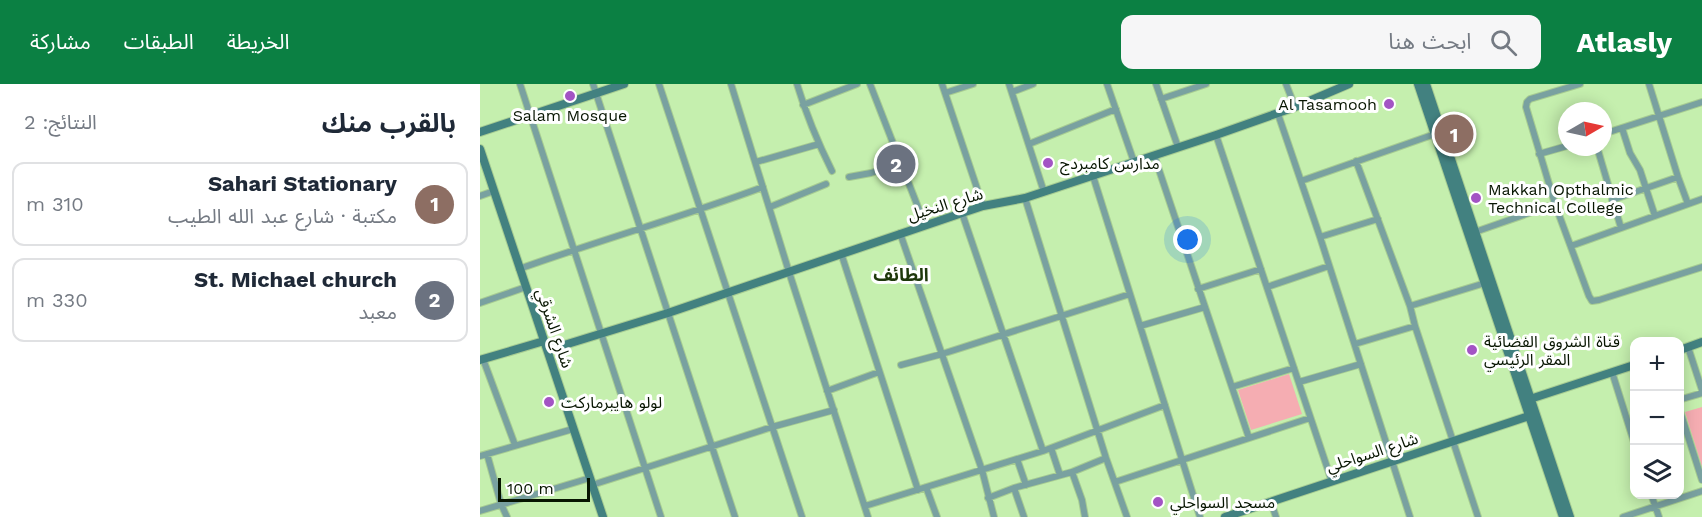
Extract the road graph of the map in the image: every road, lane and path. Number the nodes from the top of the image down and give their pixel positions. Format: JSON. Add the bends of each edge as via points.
{"nodes":[{"id":1,"x":520,"y":84,"type":"edge"},
{"id":2,"x":593,"y":84,"type":"edge"},
{"id":3,"x":624,"y":84,"type":"edge"},
{"id":4,"x":659,"y":84,"type":"edge"},
{"id":5,"x":731,"y":84,"type":"edge"},
{"id":6,"x":797,"y":84,"type":"edge"},
{"id":7,"x":857,"y":84,"type":"edge"},
{"id":8,"x":870,"y":84,"type":"edge"},
{"id":9,"x":942,"y":84,"type":"edge"},
{"id":10,"x":973,"y":84,"type":"edge"},
{"id":11,"x":1009,"y":84,"type":"edge"},
{"id":12,"x":1033,"y":84,"type":"edge"},
{"id":13,"x":1107,"y":84,"type":"edge"},
{"id":14,"x":1156,"y":84,"type":"edge"},
{"id":15,"x":1206,"y":84,"type":"edge"},
{"id":16,"x":1286,"y":84,"type":"edge"},
{"id":17,"x":1349,"y":84,"type":"edge"},
{"id":18,"x":1419,"y":84,"type":"edge"},
{"id":19,"x":1426,"y":84,"type":"edge"},
{"id":20,"x":1580,"y":84,"type":"edge"},
{"id":21,"x":1649,"y":84,"type":"edge"},
{"id":22,"x":1338,"y":86,"type":"edge"},
{"id":23,"x":1011,"y":92,"type":"junction"},
{"id":24,"x":945,"y":93,"type":"junction"},
{"id":25,"x":597,"y":94,"type":"junction"},
{"id":26,"x":1161,"y":99,"type":"junction"},
{"id":27,"x":1702,"y":102,"type":"edge"},
{"id":28,"x":804,"y":105,"type":"junction"},
{"id":29,"x":1295,"y":107,"type":"junction"},
{"id":30,"x":1116,"y":110,"type":"junction"},
{"id":31,"x":1278,"y":114,"type":"junction"},
{"id":32,"x":530,"y":116,"type":"junction"},
{"id":33,"x":1659,"y":116,"type":"junction"},
{"id":34,"x":1622,"y":128,"type":"junction"},
{"id":35,"x":1612,"y":131,"type":"edge"},
{"id":36,"x":480,"y":132,"type":"edge"},
{"id":37,"x":1435,"y":134,"type":"junction"},
{"id":38,"x":1216,"y":135,"type":"junction"},
{"id":39,"x":819,"y":144,"type":"junction"},
{"id":40,"x":1029,"y":144,"type":"junction"},
{"id":41,"x":1178,"y":147,"type":"junction"},
{"id":42,"x":480,"y":149,"type":"edge"},
{"id":43,"x":1558,"y":149,"type":"edge"},
{"id":44,"x":1539,"y":154,"type":"junction"},
{"id":45,"x":1154,"y":155,"type":"junction"},
{"id":46,"x":1600,"y":156,"type":"edge"},
{"id":47,"x":1356,"y":161,"type":"junction"},
{"id":48,"x":756,"y":162,"type":"junction"},
{"id":49,"x":1134,"y":162,"type":"junction"},
{"id":50,"x":901,"y":163,"type":"junction"},
{"id":51,"x":832,"y":171,"type":"dead end"},
{"id":52,"x":1452,"y":172,"type":"junction"},
{"id":53,"x":1093,"y":176,"type":"junction"},
{"id":54,"x":849,"y":177,"type":"dead end"},
{"id":55,"x":1678,"y":177,"type":"junction"},
{"id":56,"x":1301,"y":181,"type":"junction"},
{"id":57,"x":826,"y":184,"type":"dead end"},
{"id":58,"x":762,"y":187,"type":"junction"},
{"id":59,"x":1646,"y":188,"type":"junction"},
{"id":60,"x":494,"y":191,"type":"junction"},
{"id":61,"x":1044,"y":192,"type":"junction"},
{"id":62,"x":480,"y":196,"type":"edge"},
{"id":63,"x":1025,"y":198,"type":"junction"},
{"id":64,"x":1702,"y":199,"type":"edge"},
{"id":65,"x":1612,"y":200,"type":"junction"},
{"id":66,"x":1555,"y":204,"type":"junction"},
{"id":67,"x":1688,"y":204,"type":"junction"},
{"id":68,"x":983,"y":206,"type":"junction"},
{"id":69,"x":770,"y":207,"type":"junction"},
{"id":70,"x":699,"y":211,"type":"junction"},
{"id":71,"x":962,"y":213,"type":"junction"},
{"id":72,"x":1655,"y":216,"type":"junction"},
{"id":73,"x":1378,"y":219,"type":"junction"},
{"id":74,"x":925,"y":225,"type":"junction"},
{"id":75,"x":1621,"y":228,"type":"junction"},
{"id":76,"x":641,"y":229,"type":"junction"},
{"id":77,"x":1475,"y":232,"type":"junction"},
{"id":78,"x":900,"y":233,"type":"junction"},
{"id":79,"x":1320,"y":237,"type":"junction"},
{"id":80,"x":1571,"y":246,"type":"junction"},
{"id":81,"x":574,"y":249,"type":"junction"},
{"id":82,"x":841,"y":253,"type":"junction"},
{"id":83,"x":1329,"y":266,"type":"junction"},
{"id":84,"x":1702,"y":267,"type":"edge"},
{"id":85,"x":519,"y":269,"type":"junction"},
{"id":86,"x":1261,"y":269,"type":"junction"},
{"id":87,"x":789,"y":272,"type":"junction"},
{"id":88,"x":1485,"y":283,"type":"junction"},
{"id":89,"x":526,"y":287,"type":"junction"},
{"id":90,"x":1267,"y":287,"type":"junction"},
{"id":91,"x":1198,"y":289,"type":"junction"},
{"id":92,"x":729,"y":292,"type":"junction"},
{"id":93,"x":1130,"y":294,"type":"junction"},
{"id":94,"x":480,"y":303,"type":"edge"},
{"id":95,"x":1410,"y":306,"type":"junction"},
{"id":96,"x":1205,"y":307,"type":"junction"},
{"id":97,"x":668,"y":313,"type":"junction"},
{"id":98,"x":1062,"y":315,"type":"junction"},
{"id":99,"x":1140,"y":326,"type":"junction"},
{"id":100,"x":1415,"y":326,"type":"junction"},
{"id":101,"x":601,"y":334,"type":"junction"},
{"id":102,"x":1004,"y":334,"type":"junction"},
{"id":103,"x":544,"y":341,"type":"junction"},
{"id":104,"x":1702,"y":342,"type":"edge"},
{"id":105,"x":1354,"y":344,"type":"junction"},
{"id":106,"x":1684,"y":348,"type":"edge"},
{"id":107,"x":548,"y":350,"type":"junction"},
{"id":108,"x":942,"y":354,"type":"junction"},
{"id":109,"x":482,"y":359,"type":"edge"},
{"id":110,"x":1361,"y":364,"type":"junction"},
{"id":111,"x":901,"y":365,"type":"dead end"},
{"id":112,"x":1630,"y":366,"type":"edge"},
{"id":113,"x":1294,"y":368,"type":"junction"},
{"id":114,"x":879,"y":372,"type":"junction"},
{"id":115,"x":1612,"y":372,"type":"junction"},
{"id":116,"x":1299,"y":382,"type":"junction"},
{"id":117,"x":1232,"y":387,"type":"junction"},
{"id":118,"x":827,"y":391,"type":"junction"},
{"id":119,"x":1702,"y":392,"type":"edge"},
{"id":120,"x":1684,"y":398,"type":"edge"},
{"id":121,"x":1527,"y":400,"type":"junction"},
{"id":122,"x":1165,"y":405,"type":"junction"},
{"id":123,"x":834,"y":410,"type":"junction"},
{"id":124,"x":1532,"y":415,"type":"junction"},
{"id":125,"x":1310,"y":418,"type":"junction"},
{"id":126,"x":1684,"y":424,"type":"edge"},
{"id":127,"x":772,"y":427,"type":"junction"},
{"id":128,"x":1630,"y":427,"type":"edge"},
{"id":129,"x":573,"y":429,"type":"junction"},
{"id":130,"x":1098,"y":430,"type":"junction"},
{"id":131,"x":1249,"y":438,"type":"junction"},
{"id":132,"x":1453,"y":441,"type":"junction"},
{"id":133,"x":515,"y":445,"type":"junction"},
{"id":134,"x":713,"y":447,"type":"junction"},
{"id":135,"x":1051,"y":448,"type":"junction"},
{"id":136,"x":1043,"y":451,"type":"junction"},
{"id":137,"x":483,"y":455,"type":"edge"},
{"id":138,"x":1107,"y":458,"type":"junction"},
{"id":139,"x":1017,"y":459,"type":"junction"},
{"id":140,"x":1182,"y":460,"type":"junction"},
{"id":141,"x":1392,"y":462,"type":"junction"},
{"id":142,"x":645,"y":468,"type":"junction"},
{"id":143,"x":982,"y":470,"type":"junction"},
{"id":144,"x":1072,"y":472,"type":"junction"},
{"id":145,"x":1060,"y":475,"type":"junction"},
{"id":146,"x":1702,"y":480,"type":"edge"},
{"id":147,"x":591,"y":481,"type":"junction"},
{"id":148,"x":1115,"y":482,"type":"junction"},
{"id":149,"x":1332,"y":482,"type":"junction"},
{"id":150,"x":1026,"y":485,"type":"junction"},
{"id":151,"x":926,"y":487,"type":"junction"},
{"id":152,"x":1014,"y":488,"type":"junction"},
{"id":153,"x":918,"y":490,"type":"junction"},
{"id":154,"x":1702,"y":490,"type":"edge"},
{"id":155,"x":988,"y":498,"type":"junction"},
{"id":156,"x":1652,"y":499,"type":"edge"},
{"id":157,"x":1271,"y":502,"type":"junction"},
{"id":158,"x":501,"y":504,"type":"junction"},
{"id":159,"x":865,"y":506,"type":"junction"},
{"id":160,"x":1655,"y":506,"type":"junction"},
{"id":161,"x":480,"y":511,"type":"edge"},
{"id":162,"x":1124,"y":516,"type":"edge"},
{"id":163,"x":1565,"y":516,"type":"edge"},
{"id":164,"x":507,"y":517,"type":"edge"},
{"id":165,"x":603,"y":517,"type":"edge"},
{"id":166,"x":661,"y":517,"type":"edge"},
{"id":167,"x":735,"y":517,"type":"edge"},
{"id":168,"x":802,"y":517,"type":"edge"},
{"id":169,"x":868,"y":517,"type":"edge"},
{"id":170,"x":936,"y":517,"type":"edge"},
{"id":171,"x":994,"y":517,"type":"edge"},
{"id":172,"x":1024,"y":517,"type":"edge"},
{"id":173,"x":1085,"y":517,"type":"edge"},
{"id":174,"x":1200,"y":517,"type":"edge"},
{"id":175,"x":1225,"y":517,"type":"edge"},
{"id":176,"x":1276,"y":517,"type":"edge"},
{"id":177,"x":1410,"y":517,"type":"edge"},
{"id":178,"x":1478,"y":517,"type":"edge"},
{"id":179,"x":1623,"y":517,"type":"edge"},
{"id":180,"x":1659,"y":517,"type":"edge"}],
"edges":[{"from":1,"to":32,"type":"street"},
{"from":2,"to":25,"type":"street"},
{"from":3,"to":25,"type":"street"},
{"from":4,"to":70,"type":"street"},
{"from":5,"to":48,"type":"street"},
{"from":6,"to":28,"type":"street"},
{"from":7,"to":28,"type":"street"},
{"from":8,"to":50,"type":"street"},
{"from":9,"to":24,"type":"street"},
{"from":10,"to":24,"type":"street"},
{"from":11,"to":23,"type":"street"},
{"from":12,"to":23,"type":"street"},
{"from":13,"to":30,"type":"street"},
{"from":14,"to":26,"type":"street"},
{"from":15,"to":26,"type":"street"},
{"from":16,"to":29,"type":"street"},
{"from":17,"to":22,"type":"street","name":"شارع النخيل"},
{"from":18,"to":37,"type":"street"},
{"from":19,"to":52,"type":"street"},
{"from":20,"to":44,"type":"street","via":[[1527,102]]},
{"from":21,"to":33,"type":"street"},
{"from":22,"to":29,"type":"street","name":"شارع النخيل"},
{"from":23,"to":40,"type":"street"},
{"from":24,"to":68,"type":"street"},
{"from":25,"to":32,"type":"street"},
{"from":25,"to":76,"type":"street"},
{"from":26,"to":41,"type":"street"},
{"from":27,"to":33,"type":"street"},
{"from":28,"to":39,"type":"street"},
{"from":29,"to":31,"type":"street","name":"شارع النخيل"},
{"from":30,"to":40,"type":"street"},
{"from":30,"to":49,"type":"street"},
{"from":31,"to":38,"type":"street","name":"شارع النخيل"},
{"from":31,"to":56,"type":"street"},
{"from":32,"to":36,"type":"street"},
{"from":32,"to":81,"type":"street"},
{"from":33,"to":34,"type":"street"},
{"from":33,"to":55,"type":"street"},
{"from":34,"to":35,"type":"street"},
{"from":34,"to":59,"type":"street"},
{"from":37,"to":47,"type":"street"},
{"from":37,"to":52,"type":"street"},
{"from":38,"to":41,"type":"street","name":"شارع النخيل"},
{"from":38,"to":86,"type":"street"},
{"from":39,"to":48,"type":"street"},
{"from":39,"to":51,"type":"street"},
{"from":40,"to":61,"type":"street"},
{"from":41,"to":45,"type":"street","name":"شارع النخيل"},
{"from":42,"to":60,"type":"street","name":"شارع الشرقي"},
{"from":43,"to":44,"type":"street"},
{"from":44,"to":66,"type":"street"},
{"from":45,"to":49,"type":"street","name":"شارع النخيل"},
{"from":45,"to":91,"type":"street"},
{"from":46,"to":65,"type":"street"},
{"from":47,"to":56,"type":"street"},
{"from":47,"to":73,"type":"street"},
{"from":48,"to":58,"type":"street"},
{"from":49,"to":53,"type":"street","name":"شارع النخيل"},
{"from":50,"to":54,"type":"street"},
{"from":50,"to":74,"type":"street"},
{"from":52,"to":77,"type":"street"},
{"from":52,"to":88,"type":"street"},
{"from":53,"to":61,"type":"street","name":"شارع النخيل"},
{"from":53,"to":93,"type":"street"},
{"from":55,"to":59,"type":"street"},
{"from":55,"to":67,"type":"street"},
{"from":56,"to":79,"type":"street"},
{"from":57,"to":69,"type":"street"},
{"from":58,"to":69,"type":"street"},
{"from":58,"to":70,"type":"street"},
{"from":59,"to":65,"type":"street"},
{"from":59,"to":72,"type":"street"},
{"from":60,"to":62,"type":"street"},
{"from":60,"to":85,"type":"street","name":"شارع الشرقي"},
{"from":61,"to":63,"type":"street","name":"شارع النخيل"},
{"from":63,"to":68,"type":"street","name":"شارع النخيل"},
{"from":63,"to":98,"type":"street"},
{"from":64,"to":67,"type":"street"},
{"from":65,"to":75,"type":"street"},
{"from":66,"to":77,"type":"street"},
{"from":66,"to":80,"type":"street"},
{"from":67,"to":72,"type":"street"},
{"from":68,"to":71,"type":"street","name":"شارع النخيل"},
{"from":69,"to":87,"type":"street"},
{"from":70,"to":76,"type":"street"},
{"from":70,"to":92,"type":"street"},
{"from":71,"to":74,"type":"street","name":"شارع النخيل"},
{"from":71,"to":102,"type":"street"},
{"from":72,"to":75,"type":"street"},
{"from":73,"to":79,"type":"street"},
{"from":73,"to":95,"type":"street"},
{"from":74,"to":78,"type":"street","name":"شارع النخيل"},
{"from":75,"to":80,"type":"street"},
{"from":76,"to":81,"type":"street"},
{"from":76,"to":97,"type":"street"},
{"from":77,"to":121,"type":"street"},
{"from":78,"to":82,"type":"street","name":"شارع النخيل"},
{"from":78,"to":108,"type":"street"},
{"from":79,"to":83,"type":"street"},
{"from":80,"to":84,"type":"street","via":[[1588,296],[1593,300]]},
{"from":81,"to":85,"type":"street"},
{"from":81,"to":101,"type":"street"},
{"from":82,"to":87,"type":"street","name":"شارع النخيل"},
{"from":82,"to":114,"type":"street"},
{"from":83,"to":90,"type":"street"},
{"from":83,"to":105,"type":"street"},
{"from":85,"to":89,"type":"street","name":"شارع الشرقي"},
{"from":86,"to":90,"type":"street"},
{"from":86,"to":91,"type":"street"},
{"from":87,"to":92,"type":"street","name":"شارع النخيل"},
{"from":87,"to":118,"type":"street"},
{"from":88,"to":95,"type":"street"},
{"from":88,"to":121,"type":"street"},
{"from":89,"to":94,"type":"street"},
{"from":89,"to":103,"type":"street","name":"شارع الشرقي"},
{"from":90,"to":113,"type":"street"},
{"from":91,"to":96,"type":"street"},
{"from":92,"to":97,"type":"street","name":"شارع النخيل"},
{"from":92,"to":127,"type":"street"},
{"from":93,"to":98,"type":"street"},
{"from":93,"to":99,"type":"street"},
{"from":95,"to":100,"type":"street"},
{"from":96,"to":99,"type":"street"},
{"from":96,"to":117,"type":"street"},
{"from":97,"to":101,"type":"street","name":"شارع النخيل"},
{"from":97,"to":134,"type":"street"},
{"from":98,"to":102,"type":"street"},
{"from":98,"to":130,"type":"street"},
{"from":99,"to":122,"type":"street"},
{"from":100,"to":105,"type":"street"},
{"from":100,"to":132,"type":"street"},
{"from":101,"to":107,"type":"street","name":"شارع النخيل"},
{"from":101,"to":142,"type":"street"},
{"from":102,"to":108,"type":"street"},
{"from":102,"to":136,"type":"street"},
{"from":103,"to":107,"type":"street","name":"شارع الشرقي"},
{"from":103,"to":109,"type":"street"},
{"from":104,"to":106,"type":"street"},
{"from":105,"to":110,"type":"street"},
{"from":106,"to":119,"type":"street"},
{"from":107,"to":129,"type":"street","name":"شارع الشرقي"},
{"from":108,"to":111,"type":"street"},
{"from":108,"to":143,"type":"street"},
{"from":109,"to":133,"type":"street"},
{"from":110,"to":116,"type":"street"},
{"from":110,"to":141,"type":"street"},
{"from":112,"to":115,"type":"street"},
{"from":113,"to":116,"type":"street"},
{"from":113,"to":117,"type":"street"},
{"from":114,"to":118,"type":"street"},
{"from":114,"to":153,"type":"street"},
{"from":115,"to":121,"type":"street"},
{"from":115,"to":128,"type":"street"},
{"from":116,"to":125,"type":"street"},
{"from":117,"to":131,"type":"street"},
{"from":118,"to":123,"type":"street"},
{"from":119,"to":120,"type":"street"},
{"from":121,"to":124,"type":"street"},
{"from":122,"to":130,"type":"street"},
{"from":122,"to":140,"type":"street"},
{"from":123,"to":127,"type":"street"},
{"from":123,"to":159,"type":"street"},
{"from":124,"to":132,"type":"street","name":"شارع السواحلي"},
{"from":124,"to":163,"type":"street"},
{"from":125,"to":131,"type":"street"},
{"from":125,"to":149,"type":"street"},
{"from":126,"to":146,"type":"street"},
{"from":127,"to":134,"type":"street"},
{"from":127,"to":168,"type":"street"},
{"from":129,"to":133,"type":"street"},
{"from":129,"to":147,"type":"street","name":"شارع الشرقي"},
{"from":130,"to":135,"type":"street"},
{"from":130,"to":138,"type":"street"},
{"from":131,"to":140,"type":"street"},
{"from":132,"to":141,"type":"street","name":"شارع السواحلي"},
{"from":132,"to":178,"type":"street"},
{"from":133,"to":137,"type":"street"},
{"from":134,"to":142,"type":"street"},
{"from":134,"to":167,"type":"street"},
{"from":135,"to":136,"type":"street"},
{"from":135,"to":145,"type":"street"},
{"from":136,"to":139,"type":"street"},
{"from":137,"to":158,"type":"street"},
{"from":138,"to":144,"type":"street"},
{"from":138,"to":148,"type":"street"},
{"from":139,"to":143,"type":"street"},
{"from":139,"to":150,"type":"street"},
{"from":140,"to":148,"type":"street"},
{"from":140,"to":174,"type":"street"},
{"from":141,"to":149,"type":"street","name":"شارع السواحلي"},
{"from":141,"to":177,"type":"street"},
{"from":142,"to":147,"type":"street"},
{"from":142,"to":166,"type":"street"},
{"from":143,"to":151,"type":"street"},
{"from":143,"to":155,"type":"street"},
{"from":144,"to":145,"type":"street"},
{"from":144,"to":173,"type":"street"},
{"from":145,"to":150,"type":"street"},
{"from":147,"to":158,"type":"street"},
{"from":147,"to":165,"type":"street","name":"شارع الشرقي"},
{"from":148,"to":162,"type":"street"},
{"from":149,"to":157,"type":"street","name":"شارع السواحلي"},
{"from":150,"to":152,"type":"street"},
{"from":151,"to":153,"type":"street"},
{"from":151,"to":170,"type":"street"},
{"from":152,"to":155,"type":"street"},
{"from":152,"to":172,"type":"street"},
{"from":153,"to":159,"type":"street"},
{"from":154,"to":160,"type":"street"},
{"from":155,"to":171,"type":"street"},
{"from":156,"to":160,"type":"street"},
{"from":157,"to":175,"type":"street","name":"شارع السواحلي"},
{"from":157,"to":176,"type":"street"},
{"from":158,"to":161,"type":"street"},
{"from":158,"to":164,"type":"street"},
{"from":159,"to":169,"type":"street"},
{"from":160,"to":179,"type":"street"},
{"from":160,"to":180,"type":"street"}]}
